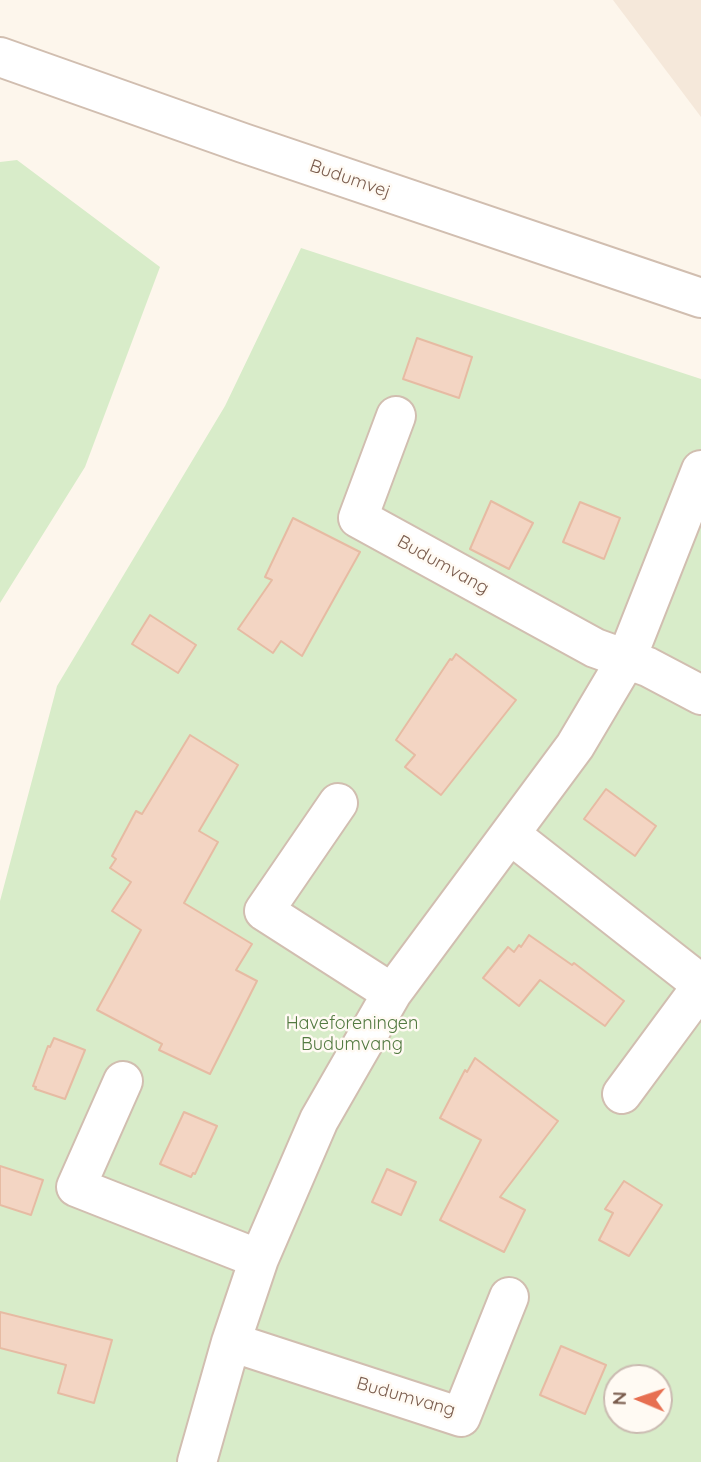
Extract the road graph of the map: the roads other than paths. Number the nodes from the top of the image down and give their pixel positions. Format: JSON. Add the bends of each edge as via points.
{"nodes":[{"id":1,"x":0,"y":57,"type":"edge"},
{"id":2,"x":701,"y":298,"type":"edge"},
{"id":3,"x":396,"y":416,"type":"dead end"},
{"id":4,"x":701,"y":470,"type":"edge"},
{"id":5,"x":626,"y":660,"type":"junction"},
{"id":6,"x":701,"y":695,"type":"edge"},
{"id":7,"x":338,"y":803,"type":"dead end"},
{"id":8,"x":511,"y":835,"type":"junction"},
{"id":9,"x":701,"y":985,"type":"edge"},
{"id":10,"x":392,"y":993,"type":"junction"},
{"id":11,"x":123,"y":1082,"type":"dead end"},
{"id":12,"x":622,"y":1094,"type":"dead end"},
{"id":13,"x":259,"y":1258,"type":"junction"},
{"id":14,"x":509,"y":1297,"type":"dead end"},
{"id":15,"x":231,"y":1342,"type":"junction"},
{"id":16,"x":197,"y":1462,"type":"edge"}],
"edges":[{"from":1,"to":2,"type":"street","name":"Budumvej"},
{"from":3,"to":5,"type":"street","name":"Budumvang","via":[[358,518],[594,648]]},
{"from":4,"to":5,"type":"street"},
{"from":5,"to":6,"type":"street","name":"Budumvang"},
{"from":5,"to":8,"type":"street","via":[[575,746]]},
{"from":7,"to":10,"type":"street","via":[[264,911]]},
{"from":8,"to":9,"type":"street"},
{"from":8,"to":10,"type":"street"},
{"from":9,"to":12,"type":"street"},
{"from":10,"to":13,"type":"street","via":[[319,1120]]},
{"from":11,"to":13,"type":"street","via":[[76,1187]]},
{"from":13,"to":15,"type":"street"},
{"from":14,"to":15,"type":"street","name":"Budumvang","via":[[461,1417]]},
{"from":15,"to":16,"type":"street"}]}
